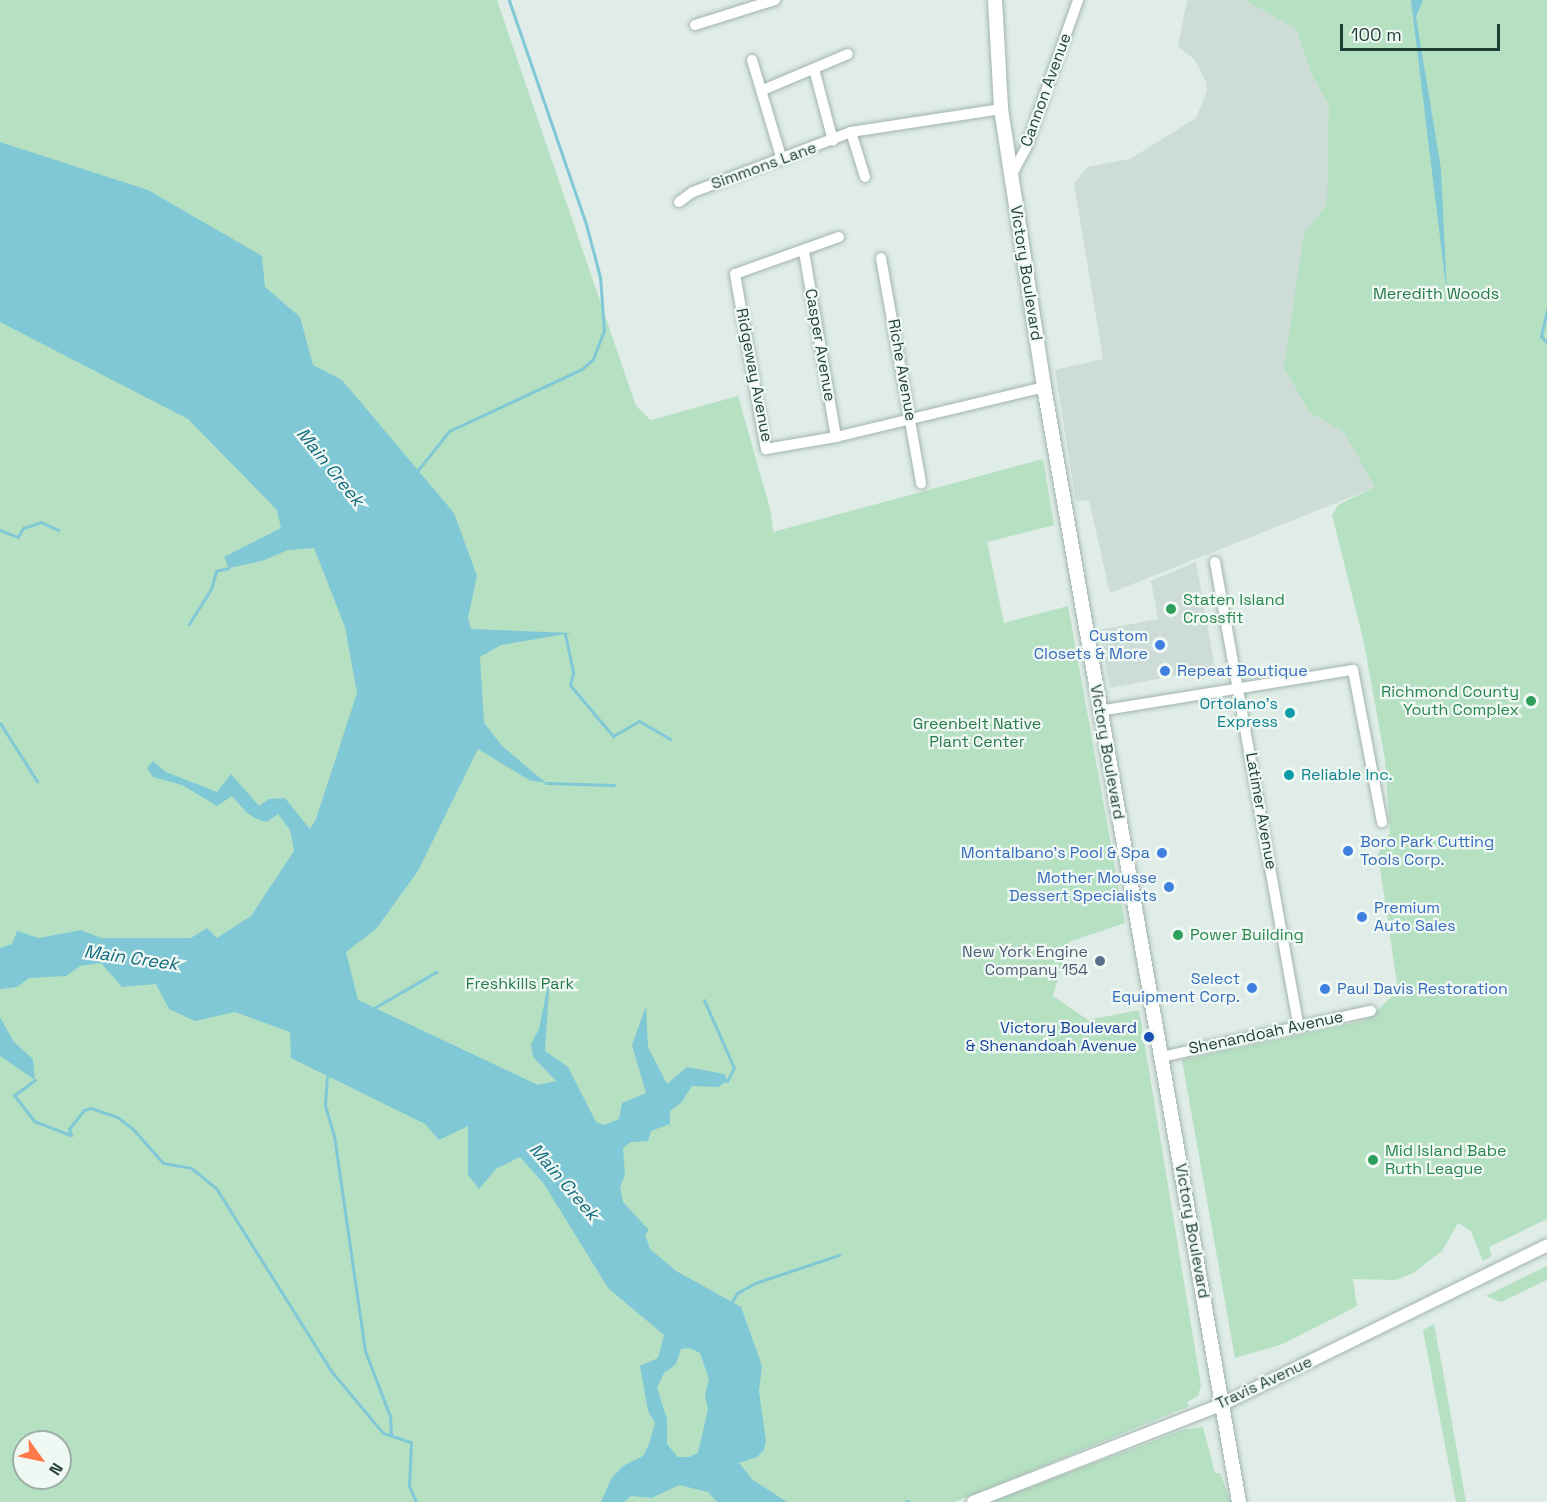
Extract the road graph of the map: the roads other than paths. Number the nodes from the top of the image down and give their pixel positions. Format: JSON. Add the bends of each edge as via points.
{"nodes":[{"id":1,"x":775,"y":0,"type":"edge"},
{"id":2,"x":995,"y":0,"type":"edge"},
{"id":3,"x":1078,"y":0,"type":"edge"},
{"id":4,"x":761,"y":2,"type":"edge"},
{"id":5,"x":694,"y":25,"type":"dead end"},
{"id":6,"x":848,"y":54,"type":"dead end"},
{"id":7,"x":753,"y":60,"type":"dead end"},
{"id":8,"x":814,"y":69,"type":"junction"},
{"id":9,"x":763,"y":90,"type":"junction"},
{"id":10,"x":1001,"y":109,"type":"junction"},
{"id":11,"x":851,"y":132,"type":"junction"},
{"id":12,"x":833,"y":141,"type":"junction"},
{"id":13,"x":782,"y":160,"type":"junction"},
{"id":14,"x":865,"y":177,"type":"dead end"},
{"id":15,"x":1010,"y":178,"type":"junction"},
{"id":16,"x":679,"y":202,"type":"dead end"},
{"id":17,"x":839,"y":237,"type":"dead end"},
{"id":18,"x":804,"y":252,"type":"junction"},
{"id":19,"x":881,"y":258,"type":"dead end"},
{"id":20,"x":1044,"y":387,"type":"junction"},
{"id":21,"x":911,"y":418,"type":"junction"},
{"id":22,"x":836,"y":436,"type":"junction"},
{"id":23,"x":921,"y":483,"type":"dead end"},
{"id":24,"x":1215,"y":562,"type":"dead end"},
{"id":25,"x":1239,"y":690,"type":"junction"},
{"id":26,"x":1099,"y":711,"type":"junction"},
{"id":27,"x":1382,"y":822,"type":"dead end"},
{"id":28,"x":1371,"y":1011,"type":"dead end"},
{"id":29,"x":1298,"y":1025,"type":"junction"},
{"id":30,"x":1161,"y":1057,"type":"junction"},
{"id":31,"x":1547,"y":1245,"type":"edge"},
{"id":32,"x":1223,"y":1404,"type":"junction"},
{"id":33,"x":973,"y":1502,"type":"edge"},
{"id":34,"x":1239,"y":1502,"type":"edge"}],
"edges":[{"from":1,"to":4,"type":"street"},
{"from":2,"to":10,"type":"main road","name":"Victory Boulevard"},
{"from":3,"to":15,"type":"street","name":"Cannon Avenue","via":[[1026,148]]},
{"from":4,"to":5,"type":"street"},
{"from":6,"to":8,"type":"street"},
{"from":7,"to":9,"type":"street"},
{"from":8,"to":9,"type":"street"},
{"from":8,"to":12,"type":"street"},
{"from":9,"to":13,"type":"street"},
{"from":10,"to":11,"type":"street","name":"Simmons Lane"},
{"from":10,"to":15,"type":"main road","name":"Victory Boulevard"},
{"from":11,"to":12,"type":"street","name":"Simmons Lane"},
{"from":11,"to":14,"type":"street"},
{"from":12,"to":13,"type":"street","name":"Simmons Lane"},
{"from":13,"to":16,"type":"street","name":"Simmons Lane","via":[[693,192]]},
{"from":15,"to":20,"type":"main road","name":"Victory Boulevard"},
{"from":17,"to":18,"type":"street","name":"Ridgeway Avenue"},
{"from":18,"to":22,"type":"street","name":"Casper Avenue"},
{"from":18,"to":22,"type":"street","name":"Ridgeway Avenue","via":[[735,274],[766,449]]},
{"from":19,"to":21,"type":"street","name":"Riche Avenue"},
{"from":20,"to":21,"type":"street","name":"Ridgeway Avenue"},
{"from":20,"to":26,"type":"main road","name":"Victory Boulevard"},
{"from":21,"to":22,"type":"street","name":"Ridgeway Avenue"},
{"from":21,"to":23,"type":"street","name":"Riche Avenue"},
{"from":24,"to":25,"type":"street","name":"Latimer Avenue"},
{"from":25,"to":26,"type":"street"},
{"from":25,"to":27,"type":"street","via":[[1353,670]]},
{"from":25,"to":29,"type":"street","name":"Latimer Avenue"},
{"from":26,"to":30,"type":"main road","name":"Victory Boulevard"},
{"from":28,"to":29,"type":"street","name":"Shenandoah Avenue"},
{"from":29,"to":30,"type":"street","name":"Shenandoah Avenue"},
{"from":30,"to":32,"type":"main road","name":"Victory Boulevard"},
{"from":31,"to":32,"type":"street","name":"Travis Avenue"},
{"from":32,"to":33,"type":"street","name":"Travis Avenue"},
{"from":32,"to":34,"type":"main road","name":"Victory Boulevard"}]}
